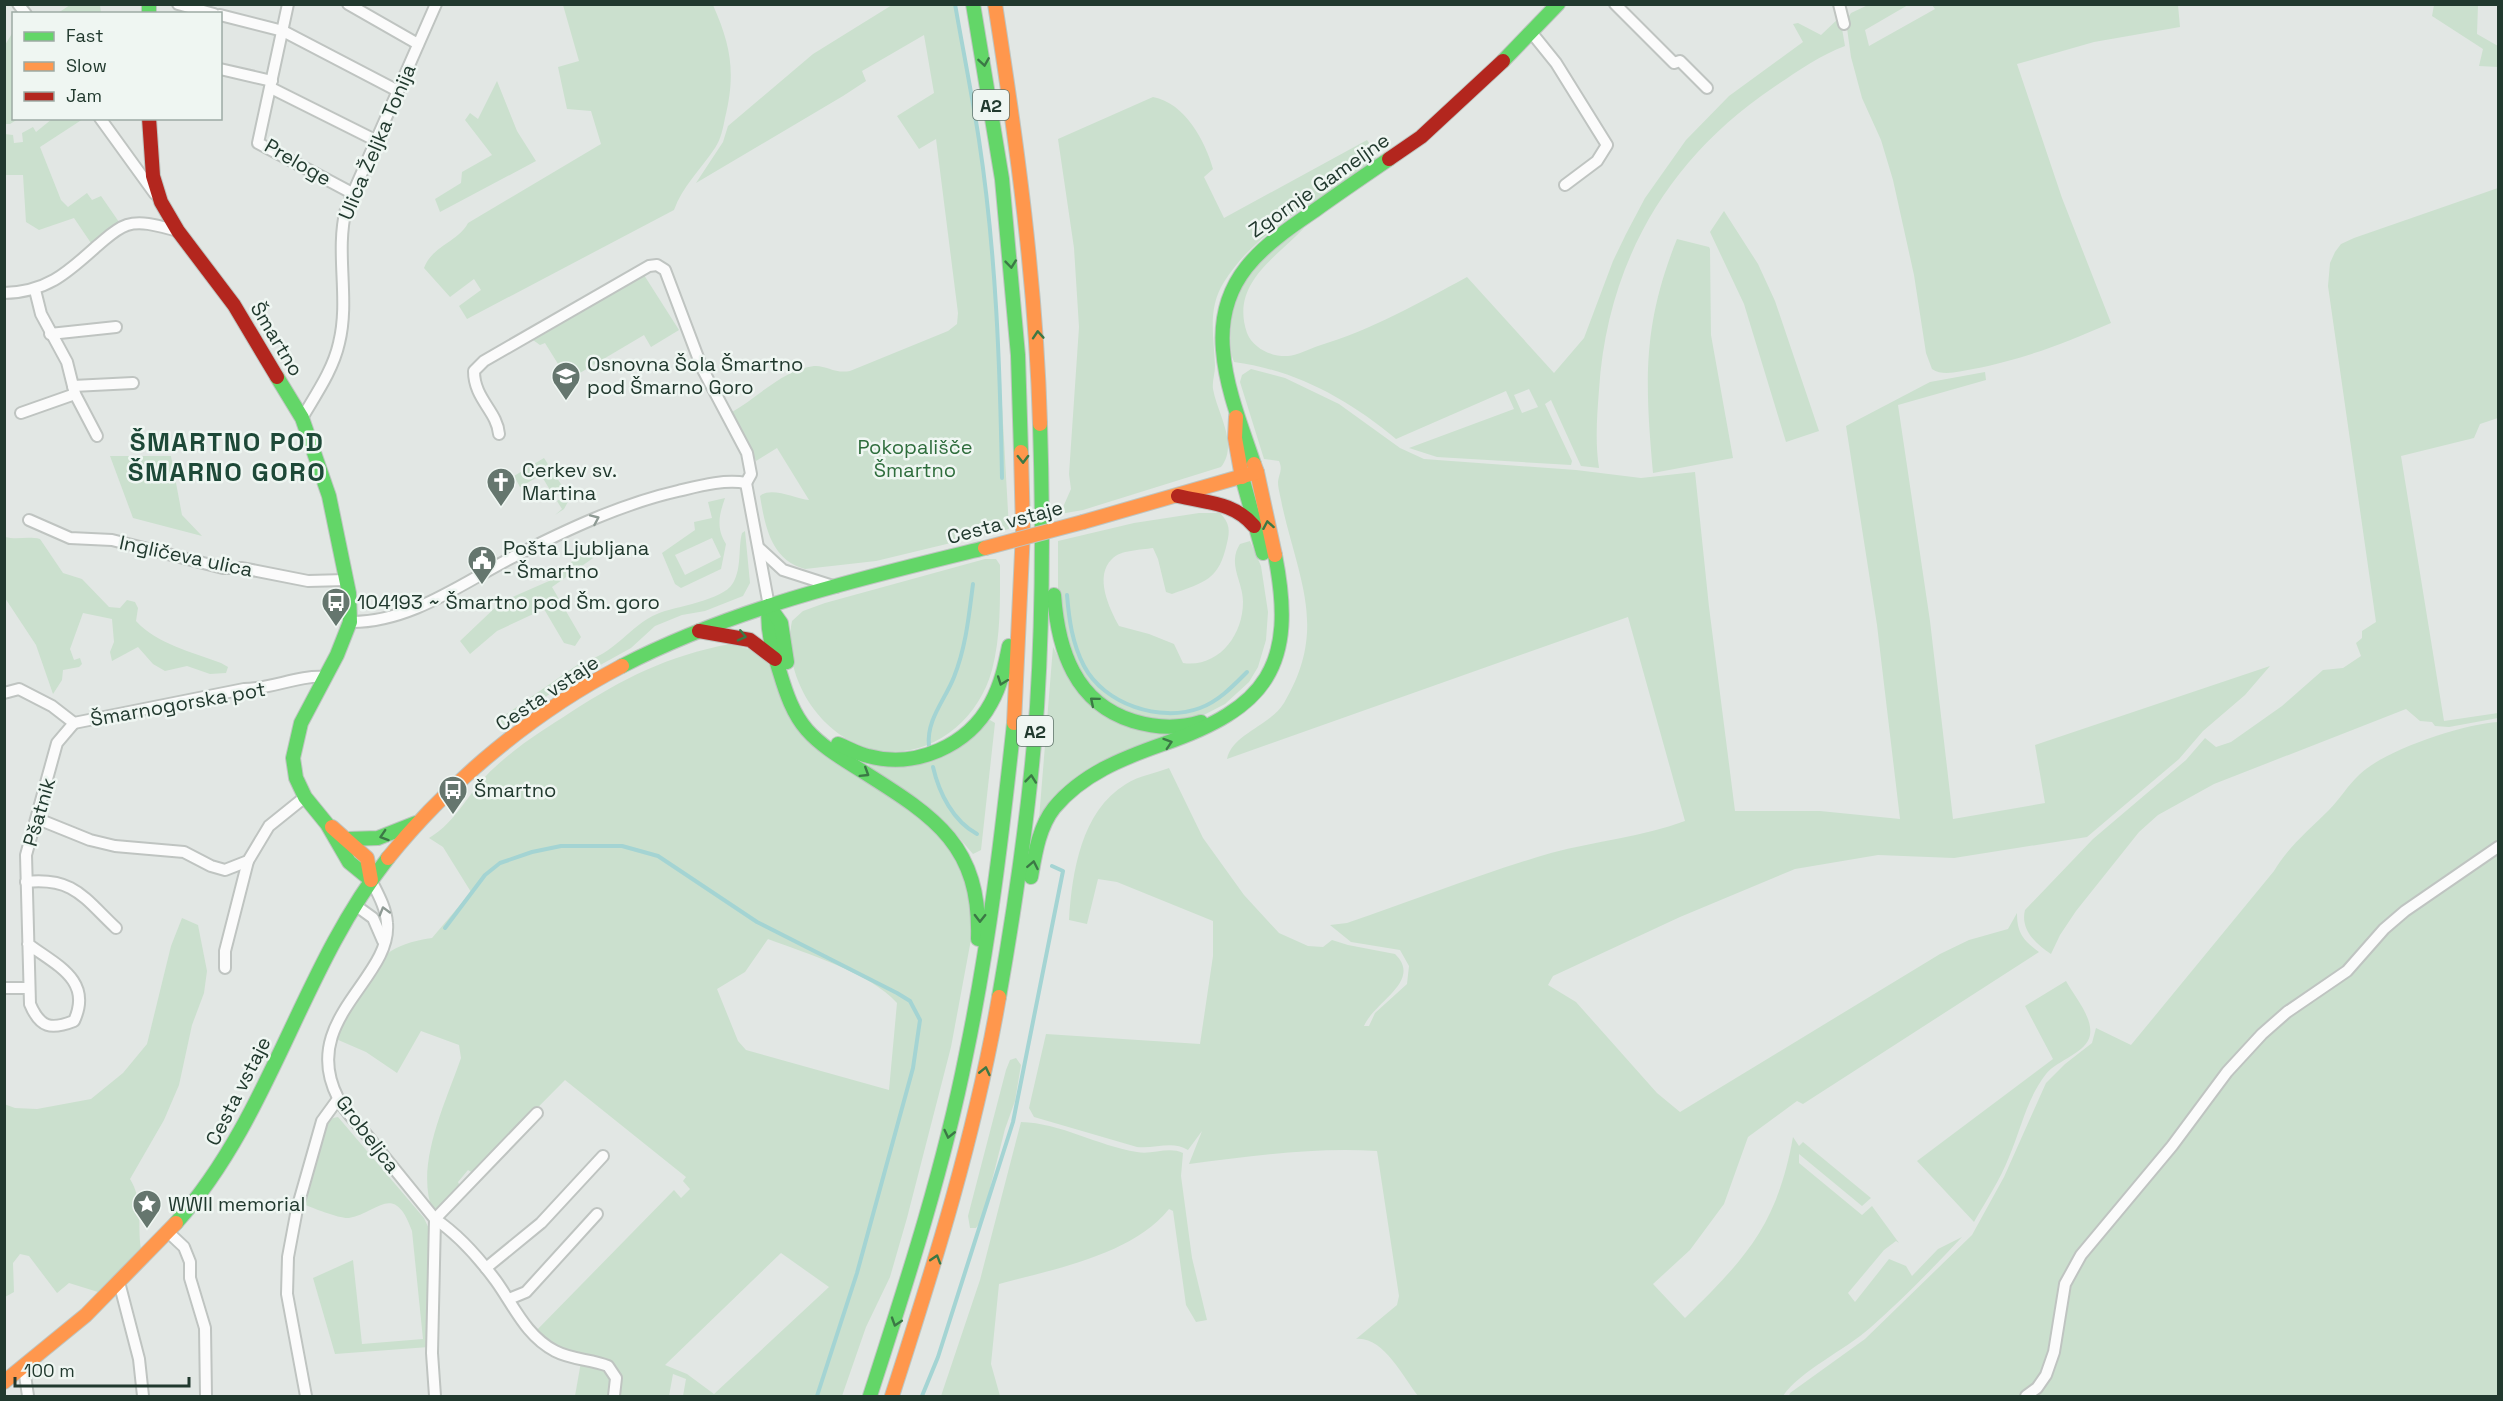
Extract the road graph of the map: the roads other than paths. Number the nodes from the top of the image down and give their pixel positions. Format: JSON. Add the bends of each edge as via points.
{"nodes":[{"id":1,"x":178,"y":4,"type":"edge"},
{"id":2,"x":288,"y":4,"type":"edge"},
{"id":3,"x":348,"y":4,"type":"edge"},
{"id":4,"x":435,"y":4,"type":"edge"},
{"id":5,"x":973,"y":4,"type":"edge"},
{"id":6,"x":994,"y":4,"type":"edge"},
{"id":7,"x":1558,"y":4,"type":"edge"},
{"id":8,"x":1615,"y":4,"type":"edge"},
{"id":9,"x":1839,"y":4,"type":"edge"},
{"id":10,"x":207,"y":12,"type":"edge"},
{"id":11,"x":222,"y":16,"type":"edge"},
{"id":12,"x":1844,"y":24,"type":"dead end"},
{"id":13,"x":283,"y":31,"type":"junction"},
{"id":14,"x":1531,"y":32,"type":"junction"},
{"id":15,"x":418,"y":44,"type":"junction"},
{"id":16,"x":222,"y":70,"type":"edge"},
{"id":17,"x":272,"y":84,"type":"junction"},
{"id":18,"x":1707,"y":88,"type":"dead end"},
{"id":19,"x":398,"y":91,"type":"junction"},
{"id":20,"x":101,"y":120,"type":"edge"},
{"id":21,"x":149,"y":120,"type":"edge"},
{"id":22,"x":375,"y":140,"type":"junction"},
{"id":23,"x":1565,"y":185,"type":"dead end"},
{"id":24,"x":352,"y":193,"type":"junction"},
{"id":25,"x":161,"y":202,"type":"junction"},
{"id":26,"x":178,"y":231,"type":"junction"},
{"id":27,"x":35,"y":290,"type":"junction"},
{"id":28,"x":4,"y":293,"type":"edge"},
{"id":29,"x":116,"y":327,"type":"dead end"},
{"id":30,"x":50,"y":334,"type":"junction"},
{"id":31,"x":133,"y":383,"type":"dead end"},
{"id":32,"x":74,"y":390,"type":"junction"},
{"id":33,"x":21,"y":412,"type":"dead end"},
{"id":34,"x":1236,"y":416,"type":"junction"},
{"id":35,"x":302,"y":418,"type":"junction"},
{"id":36,"x":499,"y":434,"type":"dead end"},
{"id":37,"x":97,"y":436,"type":"dead end"},
{"id":38,"x":1257,"y":472,"type":"junction"},
{"id":39,"x":1242,"y":477,"type":"junction"},
{"id":40,"x":746,"y":483,"type":"junction"},
{"id":41,"x":1178,"y":495,"type":"junction"},
{"id":42,"x":1045,"y":519,"type":"junction"},
{"id":43,"x":29,"y":520,"type":"dead end"},
{"id":44,"x":1256,"y":529,"type":"junction"},
{"id":45,"x":760,"y":549,"type":"junction"},
{"id":46,"x":346,"y":580,"type":"junction"},
{"id":47,"x":836,"y":587,"type":"junction"},
{"id":48,"x":1022,"y":605,"type":"junction"},
{"id":49,"x":769,"y":606,"type":"junction"},
{"id":50,"x":350,"y":622,"type":"junction"},
{"id":51,"x":699,"y":631,"type":"junction"},
{"id":52,"x":776,"y":660,"type":"junction"},
{"id":53,"x":325,"y":677,"type":"junction"},
{"id":54,"x":4,"y":693,"type":"edge"},
{"id":55,"x":74,"y":723,"type":"junction"},
{"id":56,"x":305,"y":797,"type":"junction"},
{"id":57,"x":38,"y":819,"type":"junction"},
{"id":58,"x":418,"y":822,"type":"junction"},
{"id":59,"x":327,"y":824,"type":"junction"},
{"id":60,"x":348,"y":839,"type":"junction"},
{"id":61,"x":2499,"y":847,"type":"edge"},
{"id":62,"x":248,"y":861,"type":"junction"},
{"id":63,"x":371,"y":880,"type":"junction"},
{"id":64,"x":26,"y":882,"type":"junction"},
{"id":65,"x":355,"y":905,"type":"junction"},
{"id":66,"x":116,"y":928,"type":"dead end"},
{"id":67,"x":1010,"y":941,"type":"junction"},
{"id":68,"x":28,"y":944,"type":"junction"},
{"id":69,"x":384,"y":944,"type":"junction"},
{"id":70,"x":225,"y":968,"type":"dead end"},
{"id":71,"x":4,"y":988,"type":"edge"},
{"id":72,"x":28,"y":988,"type":"junction"},
{"id":73,"x":979,"y":995,"type":"junction"},
{"id":74,"x":338,"y":1099,"type":"junction"},
{"id":75,"x":537,"y":1113,"type":"dead end"},
{"id":76,"x":603,"y":1156,"type":"dead end"},
{"id":77,"x":597,"y":1214,"type":"dead end"},
{"id":78,"x":435,"y":1219,"type":"junction"},
{"id":79,"x":168,"y":1232,"type":"junction"},
{"id":80,"x":486,"y":1268,"type":"junction"},
{"id":81,"x":119,"y":1282,"type":"junction"},
{"id":82,"x":509,"y":1299,"type":"junction"},
{"id":83,"x":24,"y":1368,"type":"junction"},
{"id":84,"x":4,"y":1382,"type":"edge"},
{"id":85,"x":27,"y":1396,"type":"edge"},
{"id":86,"x":143,"y":1396,"type":"edge"},
{"id":87,"x":206,"y":1396,"type":"edge"},
{"id":88,"x":306,"y":1396,"type":"edge"},
{"id":89,"x":435,"y":1396,"type":"edge"},
{"id":90,"x":614,"y":1396,"type":"edge"},
{"id":91,"x":870,"y":1396,"type":"edge"},
{"id":92,"x":892,"y":1396,"type":"edge"},
{"id":93,"x":2026,"y":1396,"type":"edge"}],
"edges":[{"from":1,"to":10,"type":"street"},
{"from":2,"to":13,"type":"street","name":"Preloge"},
{"from":3,"to":15,"type":"street"},
{"from":4,"to":15,"type":"street","name":"Ulica Željka Tonija"},
{"from":5,"to":48,"type":"main road","number":"A2","one_way":true,"via":[[997,142],[1013,282],[1022,432]]},
{"from":42,"to":6,"type":"main road","number":"A2","one_way":true,"via":[[1033,270],[1023,174]]},
{"from":7,"to":14,"type":"main road","name":"Zgornje Gameljne"},
{"from":8,"to":18,"type":"street","via":[[1674,63],[1680,61]]},
{"from":9,"to":12,"type":"street"},
{"from":11,"to":13,"type":"street"},
{"from":13,"to":17,"type":"street","name":"Preloge"},
{"from":13,"to":19,"type":"street"},
{"from":14,"to":23,"type":"street","via":[[1556,63],[1607,145],[1597,160]]},
{"from":14,"to":34,"type":"main road","name":"Zgornje Gameljne","via":[[1421,137],[1253,255],[1227,299],[1221,326]]},
{"from":15,"to":19,"type":"street","name":"Ulica Željka Tonija"},
{"from":16,"to":17,"type":"street"},
{"from":17,"to":22,"type":"street"},
{"from":17,"to":24,"type":"street","name":"Preloge","via":[[258,143]]},
{"from":19,"to":22,"type":"street","name":"Ulica Željka Tonija"},
{"from":20,"to":25,"type":"street"},
{"from":21,"to":25,"type":"main road","name":"Šmartno","via":[[153,176]]},
{"from":22,"to":24,"type":"street","name":"Ulica Željka Tonija"},
{"from":24,"to":35,"type":"street","name":"Ulica Željka Tonija","via":[[341,229],[339,343],[334,361]]},
{"from":25,"to":26,"type":"main road","name":"Šmartno"},
{"from":26,"to":27,"type":"street","via":[[141,223],[128,225],[114,231],[70,271]]},
{"from":26,"to":35,"type":"main road","name":"Šmartno","via":[[234,305]]},
{"from":27,"to":28,"type":"street"},
{"from":27,"to":30,"type":"street"},
{"from":29,"to":30,"type":"street"},
{"from":30,"to":32,"type":"street","via":[[67,362]]},
{"from":31,"to":32,"type":"street"},
{"from":32,"to":33,"type":"street"},
{"from":32,"to":37,"type":"street"},
{"from":34,"to":38,"type":"main road","name":"Zgornje Gameljne"},
{"from":34,"to":39,"type":"main road","name":"Zgornje Gameljne","via":[[1235,438]]},
{"from":35,"to":46,"type":"main road","name":"Šmartno","via":[[329,496]]},
{"from":36,"to":40,"type":"street","via":[[474,383],[474,372],[484,361],[649,266],[657,265],[665,270],[702,368],[747,453],[751,474]]},
{"from":38,"to":39,"type":"main road","name":"Cesta vstaje"},
{"from":67,"to":38,"type":"main road","name":"Zgornje Gameljne","one_way":true,"via":[[1026,908],[1043,828],[1068,792],[1118,760],[1224,722],[1251,699],[1270,673],[1281,642],[1282,611]]},
{"from":39,"to":41,"type":"main road","name":"Cesta vstaje"},
{"from":39,"to":44,"type":"main road","name":"Zgornje Gameljne"},
{"from":40,"to":45,"type":"street"},
{"from":50,"to":40,"type":"street","one_way":true,"via":[[378,622],[411,610],[624,506],[698,486]]},
{"from":41,"to":44,"type":"main road","via":[[1227,505],[1241,512]]},
{"from":41,"to":47,"type":"main road","name":"Cesta vstaje","bridge":true},
{"from":44,"to":42,"type":"main road","name":"Zgornje Gameljne","one_way":true,"via":[[1273,612],[1272,639],[1261,670],[1249,690],[1222,712],[1191,724],[1162,727],[1137,723],[1102,708],[1070,672],[1056,627],[1054,560]]},
{"from":67,"to":42,"type":"main road","number":"A2","one_way":true,"via":[[1034,754]]},
{"from":43,"to":46,"type":"street","name":"Ingličeva ulica","via":[[70,538],[112,540],[223,568],[308,581]]},
{"from":45,"to":47,"type":"street","via":[[783,570]]},
{"from":45,"to":49,"type":"street"},
{"from":46,"to":50,"type":"main road","name":"Šmartno"},
{"from":47,"to":49,"type":"main road","name":"Cesta vstaje"},
{"from":48,"to":49,"type":"main road","one_way":true,"via":[[1011,629],[1002,684],[976,724],[942,751],[891,761],[852,752],[812,721],[798,697],[788,666],[781,623]]},
{"from":48,"to":73,"type":"main road","number":"A2","via":[[1008,801]]},
{"from":49,"to":51,"type":"main road","name":"Cesta vstaje"},
{"from":49,"to":52,"type":"main road","via":[[767,626]]},
{"from":50,"to":53,"type":"main road","name":"Šmartno"},
{"from":51,"to":52,"type":"main road","one_way":true,"via":[[750,637]]},
{"from":51,"to":58,"type":"main road","name":"Cesta vstaje","via":[[640,657],[524,727]]},
{"from":52,"to":73,"type":"main road","one_way":true,"via":[[791,704],[807,730],[846,761],[930,816],[959,849],[971,871],[979,903],[974,967]]},
{"from":53,"to":55,"type":"street","name":"Šmarnogorska pot","via":[[313,676]]},
{"from":53,"to":56,"type":"main road","name":"Šmartno","via":[[301,723],[294,748],[296,778]]},
{"from":54,"to":55,"type":"street","name":"Šmarnogorska pot","via":[[19,689]]},
{"from":55,"to":57,"type":"street","name":"Pšatnik","via":[[57,742]]},
{"from":56,"to":59,"type":"main road","name":"Šmartno"},
{"from":56,"to":62,"type":"street","via":[[269,826]]},
{"from":57,"to":62,"type":"street","via":[[79,837],[115,846],[184,852],[218,869],[234,868]]},
{"from":57,"to":64,"type":"street","name":"Pšatnik","via":[[26,855]]},
{"from":58,"to":60,"type":"main road","one_way":true,"via":[[378,838]]},
{"from":58,"to":63,"type":"main road","name":"Cesta vstaje"},
{"from":59,"to":60,"type":"main road"},
{"from":59,"to":63,"type":"main road","via":[[349,862]]},
{"from":60,"to":63,"type":"main road","via":[[367,858]]},
{"from":61,"to":93,"type":"street","via":[[2384,928],[2347,971],[2287,1012],[2228,1072],[2081,1255],[2065,1284],[2046,1376]]},
{"from":62,"to":70,"type":"street","via":[[225,951]]},
{"from":63,"to":65,"type":"main road","name":"Cesta vstaje"},
{"from":69,"to":63,"type":"street","name":"Grobeljca","one_way":true,"via":[[387,924]]},
{"from":64,"to":66,"type":"street","via":[[66,883]]},
{"from":64,"to":68,"type":"street","name":"Pšatnik"},
{"from":65,"to":69,"type":"street","via":[[373,918]]},
{"from":65,"to":79,"type":"main road","name":"Cesta vstaje","via":[[328,950],[231,1150],[206,1188]]},
{"from":92,"to":67,"type":"main road","number":"A2","one_way":true,"via":[[958,1183]]},
{"from":68,"to":72,"type":"street","name":"Pšatnik"},
{"from":68,"to":72,"type":"street","name":"Pšatnik","via":[[68,974],[78,987],[81,998],[74,1021],[54,1027],[36,1018]]},
{"from":69,"to":74,"type":"street","name":"Grobeljca","via":[[337,1021],[330,1063]]},
{"from":71,"to":72,"type":"street"},
{"from":73,"to":91,"type":"main road","number":"A2","one_way":true,"via":[[931,1205]]},
{"from":74,"to":78,"type":"street","name":"Grobeljca"},
{"from":74,"to":88,"type":"street","via":[[322,1121],[288,1257],[287,1294]]},
{"from":75,"to":78,"type":"street"},
{"from":76,"to":80,"type":"street","via":[[541,1223]]},
{"from":77,"to":82,"type":"street","via":[[526,1292]]},
{"from":78,"to":80,"type":"street","name":"Grobeljca","via":[[450,1229]]},
{"from":78,"to":89,"type":"street"},
{"from":79,"to":81,"type":"main road","name":"Cesta vstaje"},
{"from":79,"to":87,"type":"street","via":[[184,1247],[190,1262],[190,1278],[205,1328]]},
{"from":80,"to":82,"type":"street","name":"Grobeljca"},
{"from":81,"to":83,"type":"main road","name":"Cesta vstaje"},
{"from":81,"to":86,"type":"street","via":[[139,1359]]},
{"from":82,"to":90,"type":"street","name":"Grobeljca","via":[[533,1335],[555,1351],[612,1369],[616,1378]]},
{"from":83,"to":84,"type":"main road","name":"Cesta vstaje"},
{"from":83,"to":85,"type":"street"}]}
